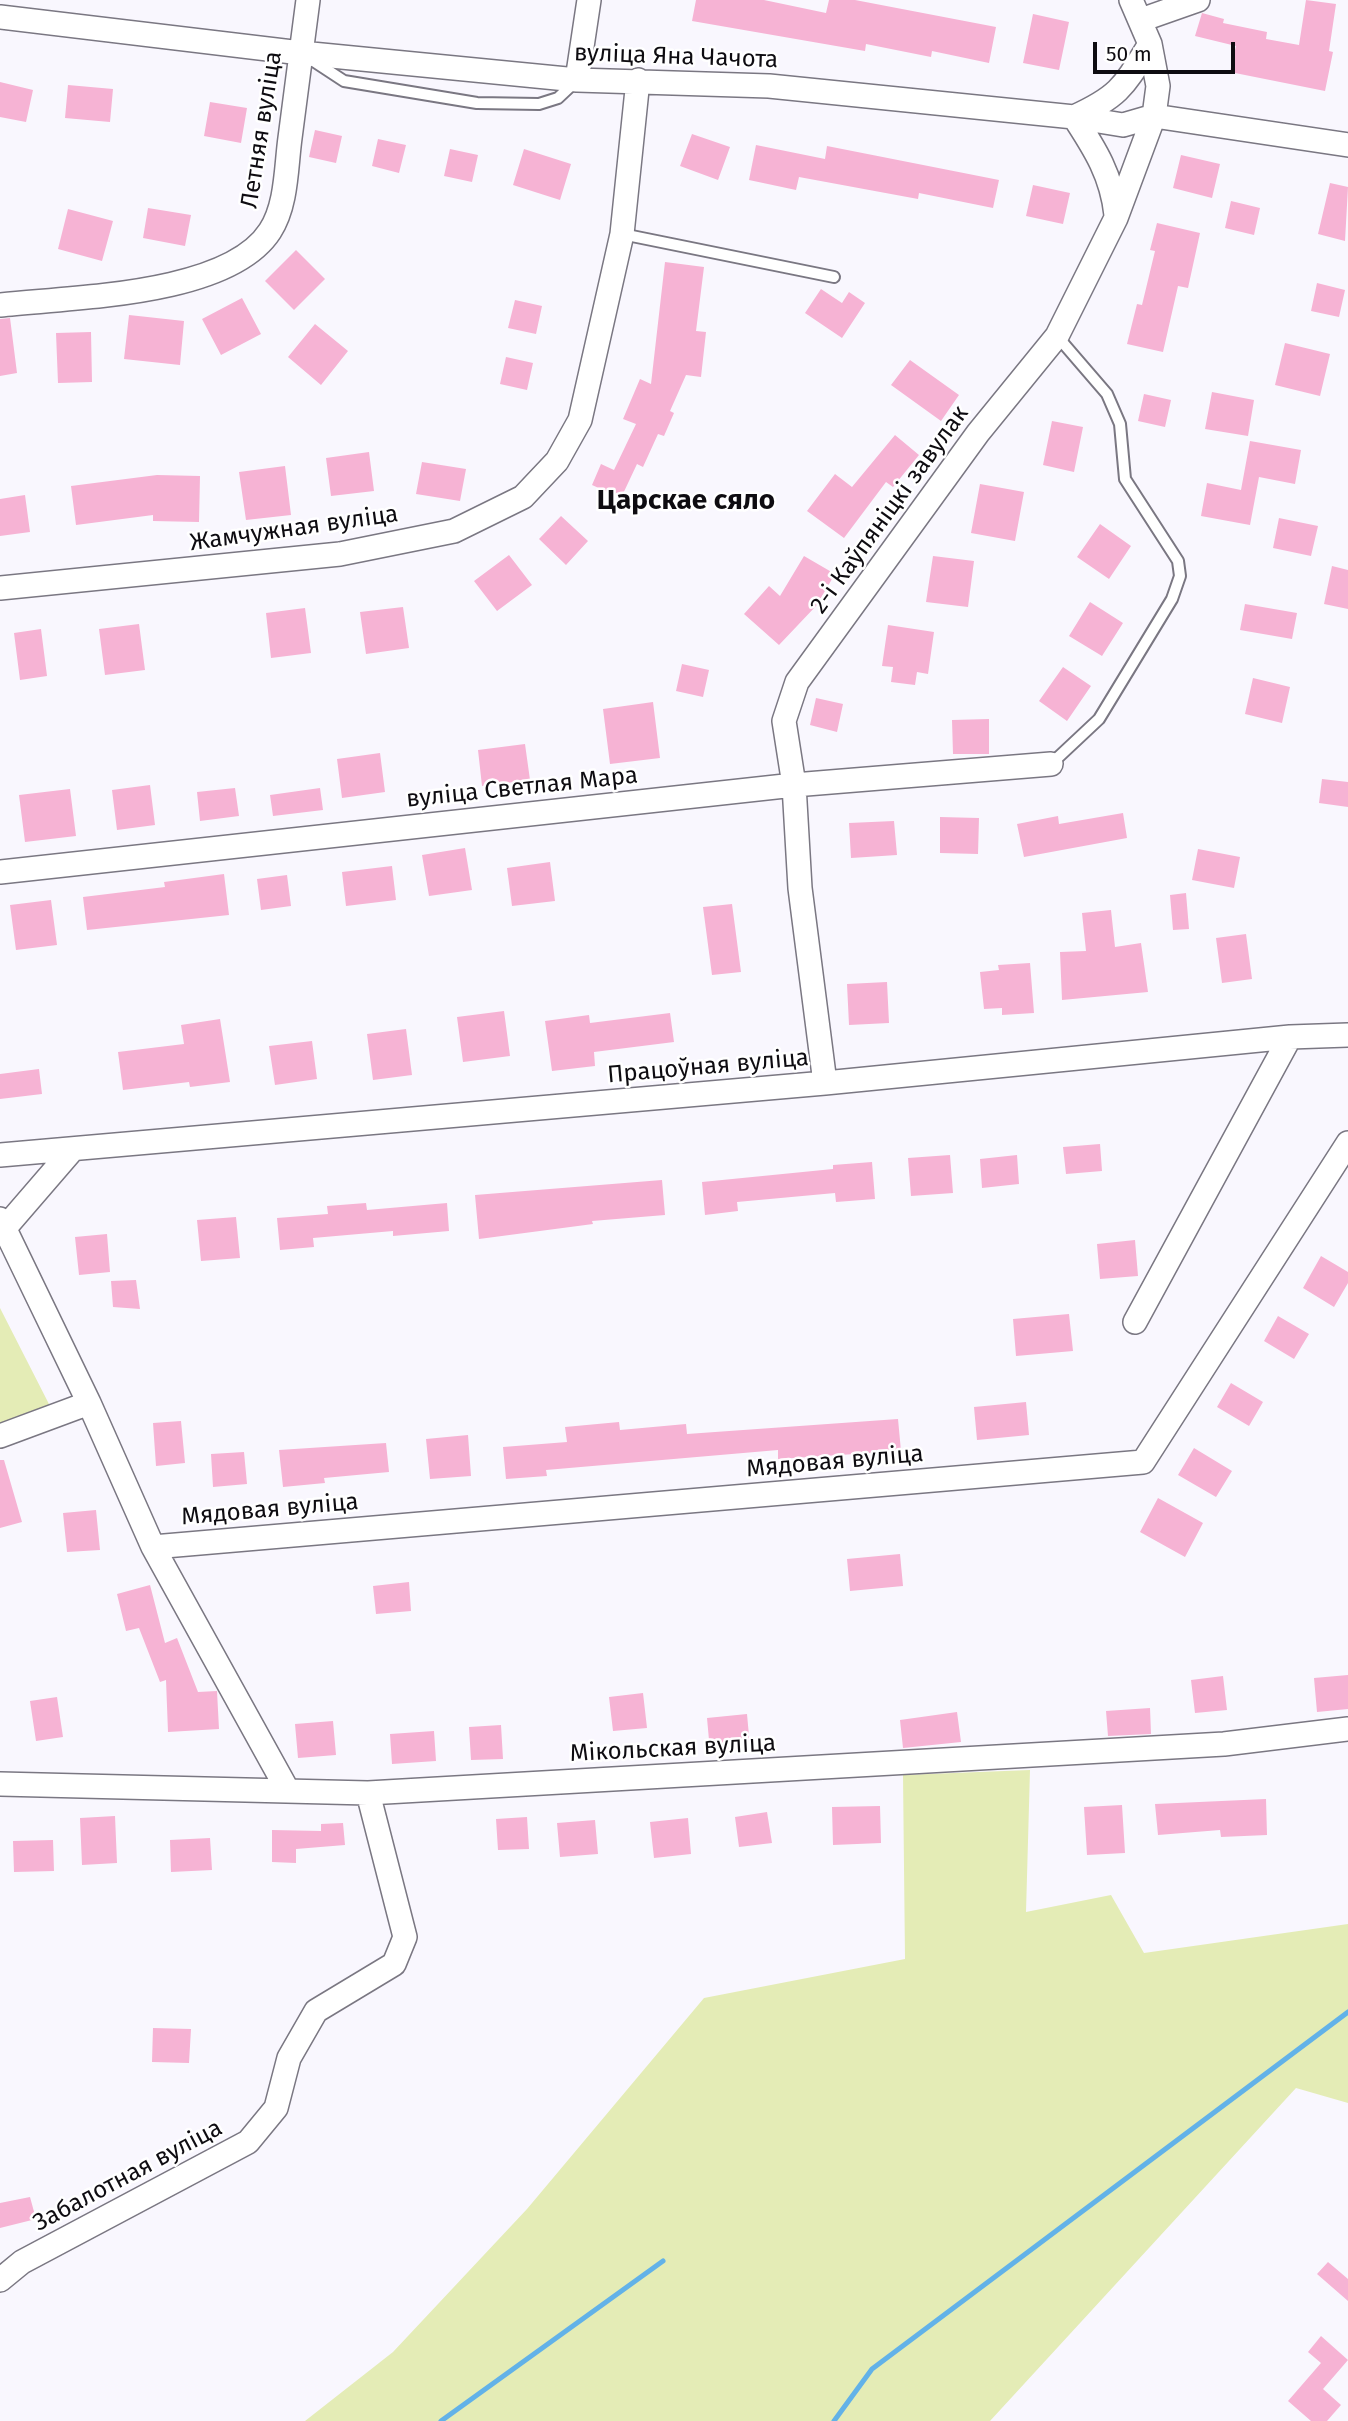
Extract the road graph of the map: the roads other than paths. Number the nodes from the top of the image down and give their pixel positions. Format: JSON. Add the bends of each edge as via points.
{"nodes":[{"id":1,"x":308,"y":0,"type":"edge"},
{"id":2,"x":589,"y":0,"type":"edge"},
{"id":3,"x":1198,"y":0,"type":"edge"},
{"id":4,"x":1136,"y":10,"type":"edge"},
{"id":5,"x":0,"y":17,"type":"edge"},
{"id":6,"x":1150,"y":44,"type":"junction"},
{"id":7,"x":301,"y":53,"type":"junction"},
{"id":8,"x":577,"y":80,"type":"junction"},
{"id":9,"x":638,"y":80,"type":"junction"},
{"id":10,"x":1154,"y":116,"type":"junction"},
{"id":11,"x":1074,"y":117,"type":"junction"},
{"id":12,"x":1348,"y":145,"type":"edge"},
{"id":13,"x":1116,"y":218,"type":"junction"},
{"id":14,"x":622,"y":234,"type":"junction"},
{"id":15,"x":834,"y":277,"type":"dead end"},
{"id":16,"x":0,"y":304,"type":"edge"},
{"id":17,"x":1056,"y":336,"type":"junction"},
{"id":18,"x":0,"y":588,"type":"edge"},
{"id":19,"x":1051,"y":764,"type":"joint"},
{"id":20,"x":794,"y":785,"type":"junction"},
{"id":21,"x":0,"y":872,"type":"edge"},
{"id":22,"x":1348,"y":1035,"type":"edge"},
{"id":23,"x":1290,"y":1037,"type":"junction"},
{"id":24,"x":825,"y":1083,"type":"junction"},
{"id":25,"x":1348,"y":1143,"type":"edge"},
{"id":26,"x":73,"y":1149,"type":"junction"},
{"id":27,"x":0,"y":1155,"type":"edge"},
{"id":28,"x":2,"y":1224,"type":"edge"},
{"id":29,"x":1135,"y":1322,"type":"dead end"},
{"id":30,"x":89,"y":1403,"type":"junction"},
{"id":31,"x":0,"y":1436,"type":"edge"},
{"id":32,"x":153,"y":1546,"type":"junction"},
{"id":33,"x":1348,"y":1729,"type":"edge"},
{"id":34,"x":0,"y":1784,"type":"edge"},
{"id":35,"x":288,"y":1791,"type":"junction"},
{"id":36,"x":368,"y":1793,"type":"junction"},
{"id":37,"x":0,"y":2280,"type":"edge"}],
"edges":[{"from":1,"to":7,"type":"street","name":"Летняя вуліца"},
{"from":2,"to":8,"type":"street"},
{"from":3,"to":4,"type":"street"},
{"from":4,"to":6,"type":"street","name":"2-і Каўпяніцкі завулак"},
{"from":5,"to":7,"type":"street","name":"вуліца Яна Чачота"},
{"from":6,"to":10,"type":"street","name":"2-і Каўпяніцкі завулак","via":[[1158,86]]},
{"from":6,"to":11,"type":"street","via":[[1127,81],[1107,102]]},
{"from":7,"to":8,"type":"street","name":"вуліца Яна Чачота"},
{"from":7,"to":8,"type":"lane","via":[[344,81],[477,103],[539,104],[558,98]]},
{"from":7,"to":16,"type":"street","name":"Летняя вуліца","via":[[283,196],[271,230],[250,255],[163,287]]},
{"from":8,"to":9,"type":"street","name":"вуліца Яна Чачота"},
{"from":9,"to":11,"type":"street","name":"вуліца Яна Чачота","via":[[769,86]]},
{"from":9,"to":14,"type":"street","name":"Жамчужная вуліца"},
{"from":10,"to":11,"type":"street","name":"вуліца Яна Чачота","via":[[1123,125]]},
{"from":10,"to":12,"type":"street","name":"вуліца Яна Чачота"},
{"from":10,"to":13,"type":"street","name":"2-і Каўпяніцкі завулак"},
{"from":11,"to":13,"type":"street","via":[[1103,162]]},
{"from":13,"to":17,"type":"street","name":"2-і Каўпяніцкі завулак"},
{"from":14,"to":15,"type":"lane"},
{"from":14,"to":18,"type":"street","name":"Жамчужная вуліца","via":[[580,419],[557,461],[523,497],[454,531],[340,554]]},
{"from":17,"to":19,"type":"lane","via":[[1107,394],[1120,425],[1125,479],[1178,561],[1180,576],[1172,599],[1099,719]]},
{"from":17,"to":20,"type":"street","name":"2-і Каўпяніцкі завулак","via":[[978,433],[797,682],[784,721]]},
{"from":19,"to":20,"type":"street","name":"вуліца Светлая Мара"},
{"from":20,"to":21,"type":"street","name":"вуліца Светлая Мара"},
{"from":20,"to":24,"type":"street","name":"2-і Каўпяніцкі завулак","via":[[800,888]]},
{"from":22,"to":23,"type":"street","name":"Працоўная вуліца"},
{"from":23,"to":24,"type":"street","name":"Працоўная вуліца"},
{"from":23,"to":29,"type":"street"},
{"from":24,"to":26,"type":"street","name":"Працоўная вуліца"},
{"from":25,"to":32,"type":"street","name":"Мядовая вуліца","via":[[1143,1462]]},
{"from":26,"to":27,"type":"street","name":"Працоўная вуліца"},
{"from":26,"to":28,"type":"street"},
{"from":28,"to":30,"type":"street"},
{"from":30,"to":31,"type":"street"},
{"from":30,"to":32,"type":"street"},
{"from":32,"to":35,"type":"street"},
{"from":33,"to":36,"type":"street","name":"Мікольская вуліца","via":[[1224,1744]]},
{"from":34,"to":35,"type":"street","name":"Мікольская вуліца"},
{"from":35,"to":36,"type":"street","name":"Мікольская вуліца"},
{"from":36,"to":37,"type":"street","name":"Забалотная вуліца","via":[[405,1937],[394,1964],[316,2011],[289,2058],[276,2108],[248,2142],[22,2262]]}]}
